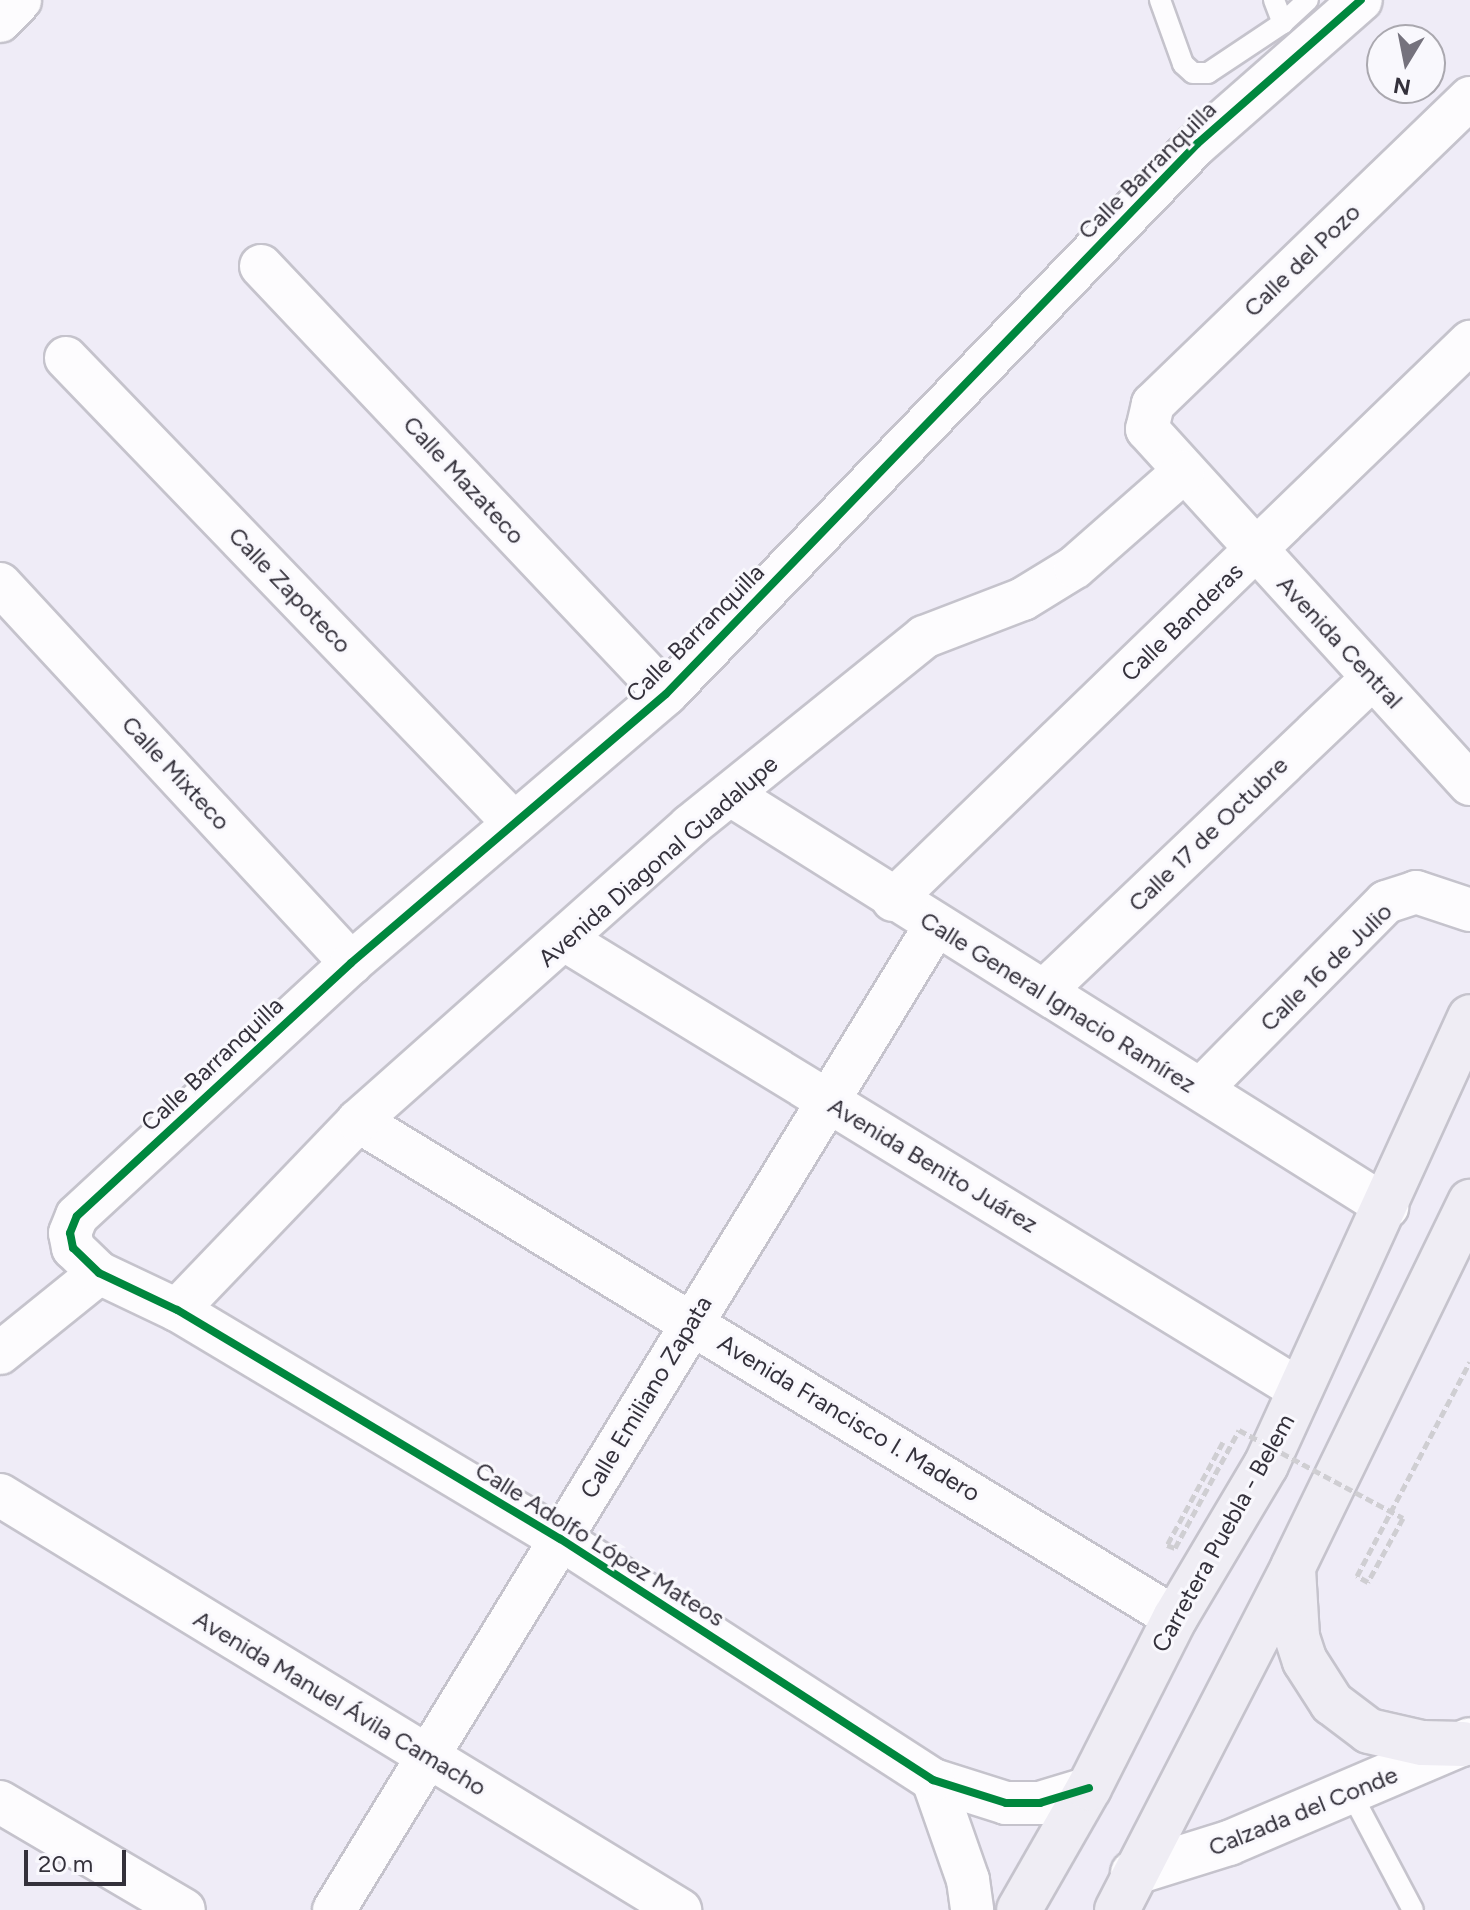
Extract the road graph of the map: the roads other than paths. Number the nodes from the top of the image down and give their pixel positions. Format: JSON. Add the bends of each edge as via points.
{"nodes":[{"id":1,"x":1160,"y":0,"type":"edge"},
{"id":2,"x":1274,"y":0,"type":"edge"},
{"id":3,"x":1308,"y":0,"type":"edge"},
{"id":4,"x":1361,"y":0,"type":"edge"},
{"id":5,"x":1283,"y":23,"type":"junction"},
{"id":6,"x":1470,"y":98,"type":"edge"},
{"id":7,"x":261,"y":266,"type":"dead end"},
{"id":8,"x":1470,"y":342,"type":"edge"},
{"id":9,"x":66,"y":358,"type":"dead end"},
{"id":10,"x":1147,"y":429,"type":"joint"},
{"id":11,"x":1183,"y":472,"type":"junction"},
{"id":12,"x":1255,"y":551,"type":"junction"},
{"id":13,"x":0,"y":584,"type":"edge"},
{"id":14,"x":1373,"y":678,"type":"junction"},
{"id":15,"x":666,"y":694,"type":"junction"},
{"id":16,"x":1470,"y":784,"type":"edge"},
{"id":17,"x":731,"y":795,"type":"junction"},
{"id":18,"x":514,"y":823,"type":"junction"},
{"id":19,"x":893,"y":900,"type":"junction"},
{"id":20,"x":1470,"y":910,"type":"edge"},
{"id":21,"x":935,"y":926,"type":"junction"},
{"id":22,"x":565,"y":940,"type":"junction"},
{"id":23,"x":351,"y":963,"type":"junction"},
{"id":24,"x":1044,"y":991,"type":"junction"},
{"id":25,"x":1470,"y":1017,"type":"edge"},
{"id":26,"x":1201,"y":1089,"type":"junction"},
{"id":27,"x":828,"y":1101,"type":"junction"},
{"id":28,"x":358,"y":1121,"type":"junction"},
{"id":29,"x":1470,"y":1202,"type":"edge"},
{"id":30,"x":1387,"y":1207,"type":"junction"},
{"id":31,"x":1459,"y":1252,"type":"edge"},
{"id":32,"x":99,"y":1273,"type":"junction"},
{"id":33,"x":177,"y":1310,"type":"junction"},
{"id":34,"x":691,"y":1321,"type":"junction"},
{"id":35,"x":0,"y":1353,"type":"edge"},
{"id":36,"x":1300,"y":1390,"type":"junction"},
{"id":37,"x":0,"y":1495,"type":"edge"},
{"id":38,"x":560,"y":1539,"type":"junction"},
{"id":39,"x":1293,"y":1567,"type":"junction"},
{"id":40,"x":1175,"y":1618,"type":"junction"},
{"id":41,"x":1466,"y":1742,"type":"edge"},
{"id":42,"x":428,"y":1757,"type":"junction"},
{"id":43,"x":933,"y":1780,"type":"junction"},
{"id":44,"x":1089,"y":1788,"type":"junction"},
{"id":45,"x":1351,"y":1793,"type":"junction"},
{"id":46,"x":0,"y":1802,"type":"edge"},
{"id":47,"x":1125,"y":1892,"type":"edge"},
{"id":48,"x":184,"y":1910,"type":"edge"},
{"id":49,"x":334,"y":1910,"type":"edge"},
{"id":50,"x":680,"y":1910,"type":"edge"},
{"id":51,"x":972,"y":1910,"type":"edge"},
{"id":52,"x":1019,"y":1910,"type":"edge"},
{"id":53,"x":1413,"y":1910,"type":"edge"}],
"edges":[{"from":1,"to":5,"type":"lane","via":[[1183,64],[1193,73],[1208,73]]},
{"from":2,"to":5,"type":"lane"},
{"from":3,"to":5,"type":"lane"},
{"from":4,"to":15,"type":"street","name":"Calle Barranquilla","via":[[1197,144]]},
{"from":6,"to":10,"type":"street","name":"Calle del Pozo","via":[[1153,404]]},
{"from":7,"to":15,"type":"street","name":"Calle Mazateco"},
{"from":8,"to":12,"type":"street","name":"Calle Banderas"},
{"from":9,"to":18,"type":"street","name":"Calle Zapoteco"},
{"from":10,"to":11,"type":"street","name":"Avenida Central"},
{"from":11,"to":12,"type":"street","name":"Avenida Central"},
{"from":11,"to":17,"type":"street","name":"Avenida Diagonal Guadalupe","via":[[1075,567],[1023,599],[924,637]]},
{"from":12,"to":14,"type":"street","name":"Avenida Central"},
{"from":12,"to":19,"type":"street","name":"Calle Banderas"},
{"from":13,"to":23,"type":"street","name":"Calle Mixteco"},
{"from":14,"to":16,"type":"street","name":"Avenida Central"},
{"from":14,"to":24,"type":"street","name":"Calle 17 de Octubre"},
{"from":15,"to":18,"type":"street","name":"Calle Barranquilla"},
{"from":17,"to":19,"type":"street","name":"Calle General Ignacio Ramírez"},
{"from":17,"to":22,"type":"street","name":"Avenida Diagonal Guadalupe"},
{"from":18,"to":23,"type":"street","name":"Calle Barranquilla"},
{"from":19,"to":21,"type":"street","name":"Calle General Ignacio Ramírez"},
{"from":20,"to":26,"type":"street","name":"Calle 16 de Julio","via":[[1416,892],[1386,902]]},
{"from":21,"to":24,"type":"street","name":"Calle General Ignacio Ramírez"},
{"from":21,"to":27,"type":"street","name":"Calle Emiliano Zapata"},
{"from":22,"to":27,"type":"street","name":"Avenida Benito Juárez"},
{"from":22,"to":28,"type":"street","name":"Avenida Diagonal Guadalupe"},
{"from":23,"to":32,"type":"street","name":"Calle Barranquilla","via":[[77,1216],[70,1233],[73,1248]]},
{"from":24,"to":26,"type":"street","name":"Calle General Ignacio Ramírez"},
{"from":25,"to":30,"type":"main road","name":"Carretera Puebla - Belem"},
{"from":26,"to":30,"type":"street","name":"Calle General Ignacio Ramírez"},
{"from":27,"to":34,"type":"street","name":"Calle Emiliano Zapata"},
{"from":27,"to":36,"type":"street","name":"Avenida Benito Juárez"},
{"from":28,"to":33,"type":"street","name":"Avenida Diagonal Guadalupe"},
{"from":28,"to":34,"type":"street","name":"Avenida Francisco I. Madero"},
{"from":29,"to":31,"type":"main road"},
{"from":30,"to":36,"type":"main road","name":"Carretera Puebla - Belem"},
{"from":31,"to":39,"type":"main road"},
{"from":32,"to":33,"type":"street","name":"Calle Adolfo López Mateos"},
{"from":32,"to":35,"type":"street"},
{"from":33,"to":38,"type":"street","name":"Calle Adolfo López Mateos"},
{"from":34,"to":38,"type":"street","name":"Calle Emiliano Zapata"},
{"from":34,"to":40,"type":"street","name":"Avenida Francisco I. Madero"},
{"from":36,"to":40,"type":"main road","name":"Carretera Puebla - Belem","via":[[1266,1465]]},
{"from":37,"to":42,"type":"street","name":"Avenida Manuel Ávila Camacho"},
{"from":38,"to":42,"type":"street","name":"Calle Emiliano Zapata"},
{"from":38,"to":43,"type":"street","name":"Calle Adolfo López Mateos"},
{"from":39,"to":41,"type":"main road","via":[[1297,1637],[1305,1661],[1332,1703],[1369,1731],[1422,1743]]},
{"from":39,"to":47,"type":"main road"},
{"from":40,"to":44,"type":"main road","name":"Carretera Puebla - Belem"},
{"from":41,"to":45,"type":"street","name":"Calzada del Conde"},
{"from":42,"to":49,"type":"street","name":"Calle Emiliano Zapata"},
{"from":42,"to":50,"type":"street","name":"Avenida Manuel Ávila Camacho"},
{"from":43,"to":44,"type":"street","name":"Calle Adolfo López Mateos","via":[[1006,1803],[1040,1803]]},
{"from":43,"to":51,"type":"street","via":[[968,1880]]},
{"from":44,"to":52,"type":"main road","name":"Carretera Puebla - Belem"},
{"from":45,"to":47,"type":"street","name":"Calzada del Conde"},
{"from":45,"to":53,"type":"lane"},
{"from":46,"to":48,"type":"street"}]}
